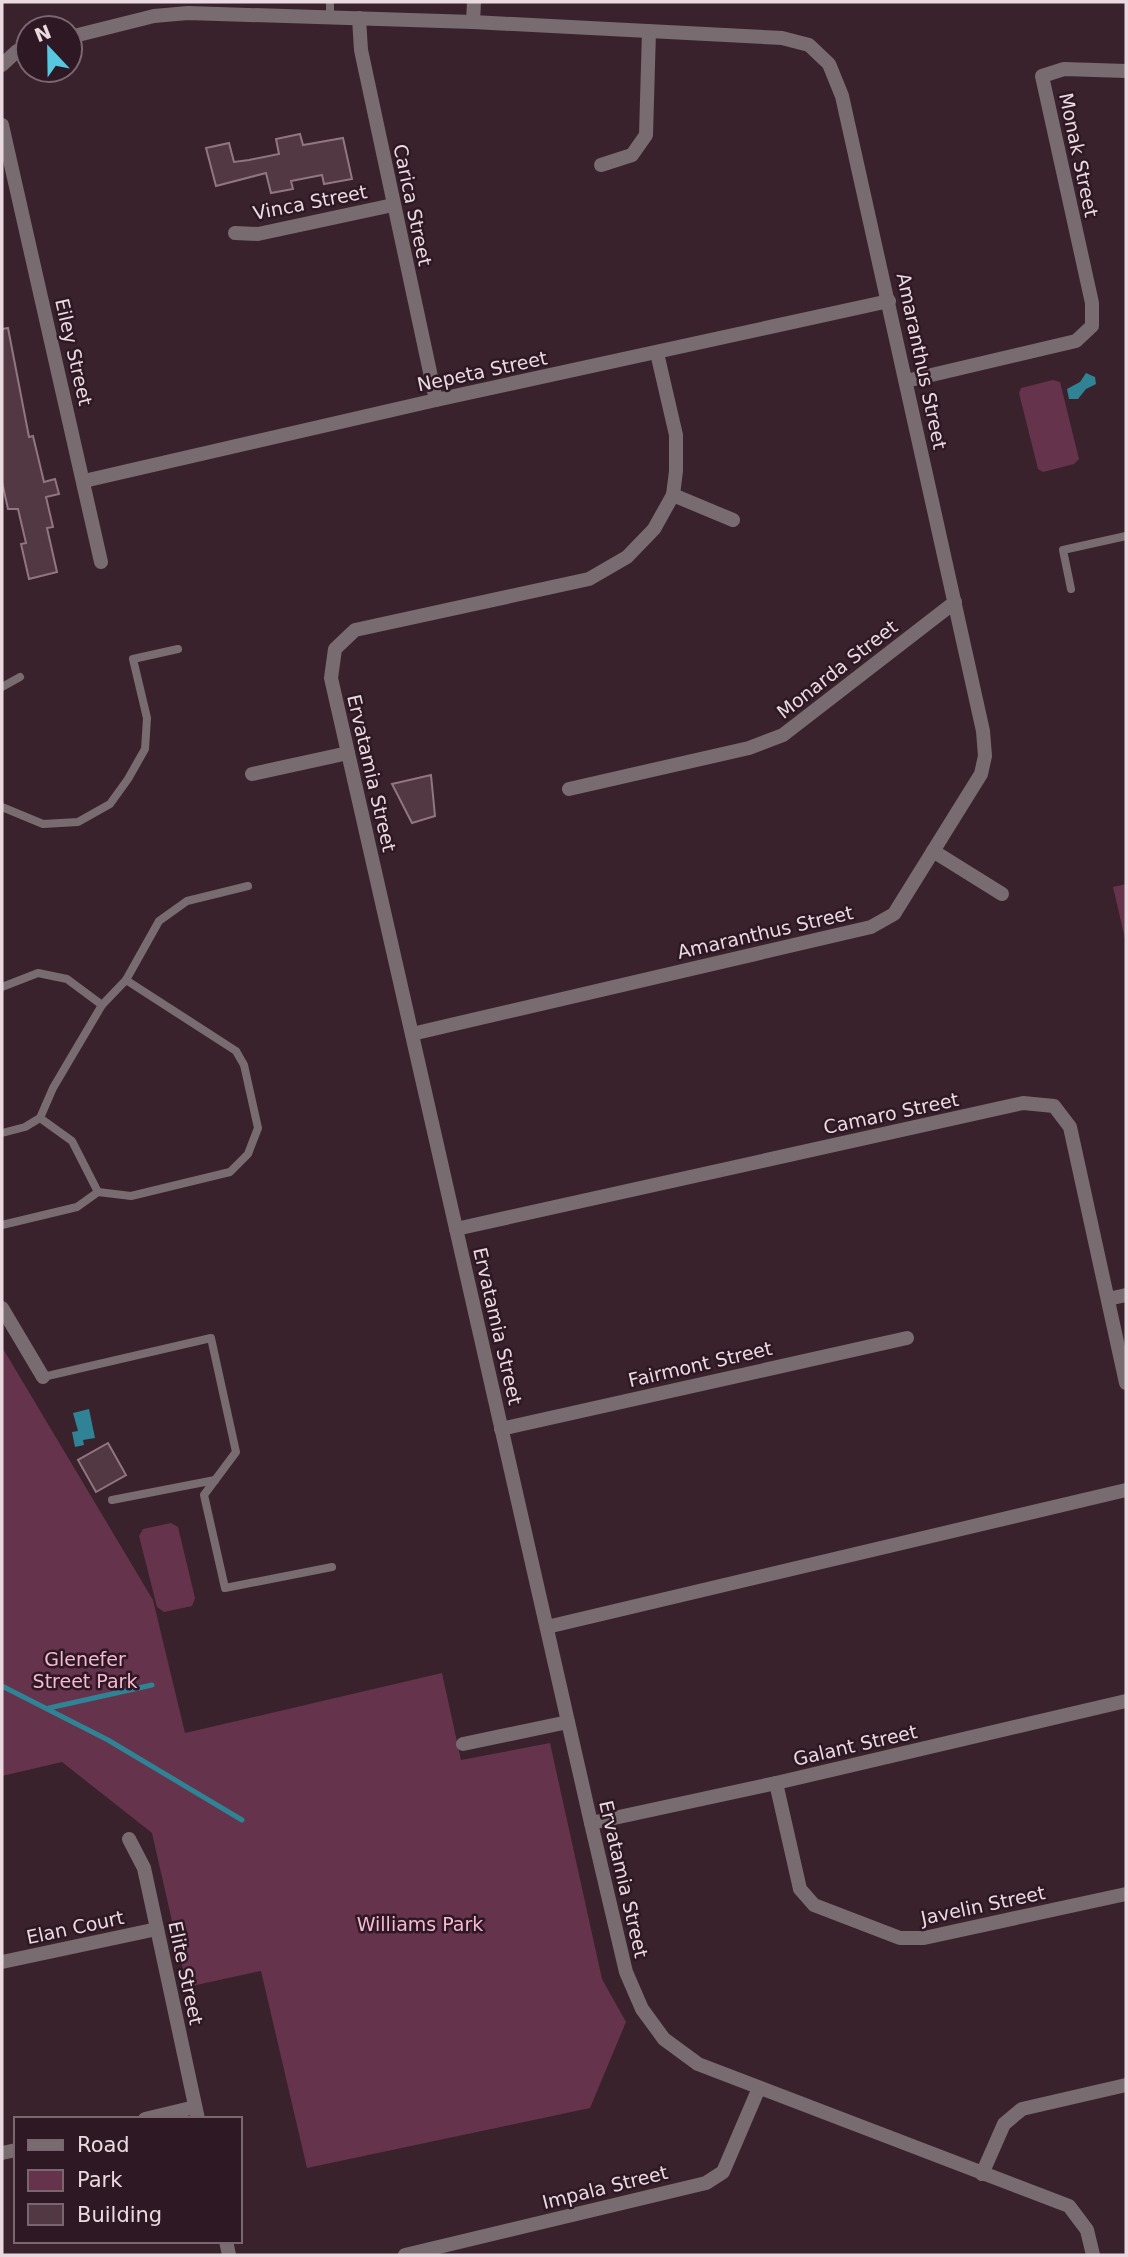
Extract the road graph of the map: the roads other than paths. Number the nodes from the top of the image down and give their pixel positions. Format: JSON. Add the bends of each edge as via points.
{"nodes":[{"id":1,"x":474,"y":2,"type":"edge"},
{"id":2,"x":330,"y":9,"type":"edge"},
{"id":3,"x":359,"y":18,"type":"junction"},
{"id":4,"x":473,"y":22,"type":"junction"},
{"id":5,"x":649,"y":31,"type":"junction"},
{"id":6,"x":84,"y":34,"type":"edge"},
{"id":7,"x":1126,"y":71,"type":"edge"},
{"id":8,"x":2,"y":125,"type":"edge"},
{"id":9,"x":5,"y":152,"type":"edge"},
{"id":10,"x":601,"y":165,"type":"dead end"},
{"id":11,"x":393,"y":205,"type":"junction"},
{"id":12,"x":234,"y":233,"type":"dead end"},
{"id":13,"x":889,"y":301,"type":"junction"},
{"id":14,"x":657,"y":353,"type":"junction"},
{"id":15,"x":906,"y":381,"type":"junction"},
{"id":16,"x":436,"y":400,"type":"junction"},
{"id":17,"x":83,"y":481,"type":"junction"},
{"id":18,"x":673,"y":495,"type":"junction"},
{"id":19,"x":733,"y":520,"type":"dead end"},
{"id":20,"x":1126,"y":536,"type":"edge"},
{"id":21,"x":101,"y":562,"type":"dead end"},
{"id":22,"x":1071,"y":589,"type":"dead end"},
{"id":23,"x":956,"y":602,"type":"junction"},
{"id":24,"x":178,"y":649,"type":"dead end"},
{"id":25,"x":20,"y":677,"type":"dead end"},
{"id":26,"x":2,"y":687,"type":"edge"},
{"id":27,"x":348,"y":753,"type":"junction"},
{"id":28,"x":252,"y":774,"type":"dead end"},
{"id":29,"x":569,"y":789,"type":"dead end"},
{"id":30,"x":4,"y":812,"type":"edge"},
{"id":31,"x":933,"y":851,"type":"junction"},
{"id":32,"x":248,"y":886,"type":"dead end"},
{"id":33,"x":1002,"y":894,"type":"dead end"},
{"id":34,"x":126,"y":980,"type":"junction"},
{"id":35,"x":2,"y":987,"type":"edge"},
{"id":36,"x":102,"y":1005,"type":"junction"},
{"id":37,"x":412,"y":1034,"type":"junction"},
{"id":38,"x":40,"y":1118,"type":"junction"},
{"id":39,"x":2,"y":1133,"type":"edge"},
{"id":40,"x":98,"y":1192,"type":"junction"},
{"id":41,"x":2,"y":1225,"type":"edge"},
{"id":42,"x":456,"y":1228,"type":"junction"},
{"id":43,"x":1126,"y":1295,"type":"edge"},
{"id":44,"x":1108,"y":1299,"type":"junction"},
{"id":45,"x":2,"y":1308,"type":"edge"},
{"id":46,"x":907,"y":1338,"type":"dead end"},
{"id":47,"x":43,"y":1377,"type":"joint"},
{"id":48,"x":1126,"y":1383,"type":"edge"},
{"id":49,"x":502,"y":1429,"type":"junction"},
{"id":50,"x":215,"y":1480,"type":"junction"},
{"id":51,"x":1126,"y":1490,"type":"edge"},
{"id":52,"x":112,"y":1500,"type":"dead end"},
{"id":53,"x":332,"y":1567,"type":"dead end"},
{"id":54,"x":547,"y":1628,"type":"junction"},
{"id":55,"x":1126,"y":1701,"type":"edge"},
{"id":56,"x":568,"y":1722,"type":"junction"},
{"id":57,"x":463,"y":1744,"type":"dead end"},
{"id":58,"x":776,"y":1783,"type":"junction"},
{"id":59,"x":591,"y":1823,"type":"junction"},
{"id":60,"x":129,"y":1839,"type":"dead end"},
{"id":61,"x":1126,"y":1894,"type":"edge"},
{"id":62,"x":157,"y":1929,"type":"junction"},
{"id":63,"x":2,"y":1962,"type":"edge"},
{"id":64,"x":1126,"y":2085,"type":"edge"},
{"id":65,"x":759,"y":2088,"type":"junction"},
{"id":66,"x":197,"y":2113,"type":"edge"},
{"id":67,"x":162,"y":2117,"type":"edge"},
{"id":68,"x":982,"y":2174,"type":"junction"},
{"id":69,"x":405,"y":2255,"type":"edge"},
{"id":70,"x":1093,"y":2255,"type":"edge"}],
"edges":[{"from":1,"to":4,"type":"street"},
{"from":2,"to":3,"type":"street","name":"Amaranthus Street"},
{"from":2,"to":6,"type":"street","name":"Amaranthus Street","via":[[154,16]]},
{"from":3,"to":4,"type":"street","name":"Amaranthus Street"},
{"from":3,"to":11,"type":"street","name":"Carica Street","via":[[361,50]]},
{"from":4,"to":5,"type":"street","name":"Amaranthus Street"},
{"from":5,"to":10,"type":"street","via":[[646,135],[632,155]]},
{"from":5,"to":13,"type":"street","name":"Amaranthus Street","via":[[782,38],[809,45],[829,64],[842,96]]},
{"from":7,"to":15,"type":"street","name":"Monak Street","via":[[1064,69],[1042,76],[1092,303],[1092,326],[1076,341]]},
{"from":8,"to":9,"type":"street"},
{"from":9,"to":17,"type":"street","name":"Eiley Street"},
{"from":11,"to":12,"type":"street","name":"Vinca Street","via":[[258,234]]},
{"from":11,"to":16,"type":"street","name":"Carica Street"},
{"from":13,"to":14,"type":"street","name":"Nepeta Street"},
{"from":13,"to":15,"type":"street","name":"Amaranthus Street"},
{"from":14,"to":16,"type":"street","name":"Nepeta Street"},
{"from":14,"to":18,"type":"street","name":"Ervatamia Street","via":[[676,435]]},
{"from":15,"to":23,"type":"street","name":"Amaranthus Street"},
{"from":16,"to":17,"type":"street","name":"Nepeta Street"},
{"from":17,"to":21,"type":"street","name":"Eiley Street"},
{"from":18,"to":19,"type":"street"},
{"from":18,"to":27,"type":"street","name":"Ervatamia Street","via":[[654,529],[627,557],[589,579],[355,630],[335,649],[331,678]]},
{"from":20,"to":22,"type":"lane","via":[[1063,550]]},
{"from":23,"to":29,"type":"street","name":"Monarda Street","via":[[783,735],[749,748]]},
{"from":23,"to":31,"type":"street","name":"Amaranthus Street","via":[[985,756],[981,774]]},
{"from":24,"to":30,"type":"lane","via":[[133,659],[147,718],[145,749],[110,804],[78,822],[43,824]]},
{"from":25,"to":26,"type":"lane"},
{"from":27,"to":28,"type":"street"},
{"from":27,"to":37,"type":"street","name":"Ervatamia Street"},
{"from":31,"to":33,"type":"street"},
{"from":31,"to":37,"type":"street","name":"Amaranthus Street","via":[[894,914],[871,928]]},
{"from":32,"to":34,"type":"lane","via":[[187,901],[159,921]]},
{"from":34,"to":36,"type":"lane"},
{"from":34,"to":40,"type":"lane","via":[[236,1051],[244,1065],[258,1128],[248,1154],[230,1172],[131,1196]]},
{"from":35,"to":36,"type":"lane","via":[[38,973],[67,979]]},
{"from":36,"to":38,"type":"lane"},
{"from":37,"to":42,"type":"street","name":"Ervatamia Street"},
{"from":38,"to":39,"type":"lane"},
{"from":38,"to":40,"type":"lane","via":[[72,1141]]},
{"from":40,"to":41,"type":"lane","via":[[77,1207]]},
{"from":42,"to":44,"type":"street","name":"Camaro Street","via":[[1023,1103],[1054,1106],[1070,1127]]},
{"from":42,"to":49,"type":"street","name":"Ervatamia Street"},
{"from":43,"to":44,"type":"street"},
{"from":44,"to":48,"type":"street","name":"Camaro Street"},
{"from":45,"to":47,"type":"street"},
{"from":46,"to":49,"type":"street","name":"Fairmont Street"},
{"from":47,"to":50,"type":"lane","via":[[211,1338],[236,1452]]},
{"from":49,"to":54,"type":"street","name":"Ervatamia Street"},
{"from":50,"to":52,"type":"lane"},
{"from":50,"to":53,"type":"lane","via":[[204,1495],[225,1588]]},
{"from":51,"to":54,"type":"street"},
{"from":54,"to":56,"type":"street","name":"Ervatamia Street"},
{"from":55,"to":58,"type":"street","name":"Galant Street"},
{"from":56,"to":57,"type":"street"},
{"from":56,"to":59,"type":"street","name":"Ervatamia Street"},
{"from":58,"to":59,"type":"street","name":"Galant Street"},
{"from":58,"to":61,"type":"street","name":"Javelin Street","via":[[800,1889],[814,1905],[900,1938],[924,1938]]},
{"from":59,"to":65,"type":"street","name":"Ervatamia Street","via":[[626,1972],[642,2009],[664,2039],[698,2064]]},
{"from":60,"to":62,"type":"street","name":"Elite Street","via":[[144,1868]]},
{"from":62,"to":63,"type":"street","name":"Elan Court"},
{"from":62,"to":66,"type":"street","name":"Elite Street"},
{"from":64,"to":68,"type":"street","via":[[1022,2109],[1004,2124]]},
{"from":65,"to":68,"type":"street","name":"Ervatamia Street"},
{"from":65,"to":69,"type":"street","name":"Impala Street","via":[[723,2172],[706,2183]]},
{"from":66,"to":67,"type":"street"},
{"from":68,"to":70,"type":"street","name":"Ervatamia Street","via":[[1069,2207],[1087,2230]]}]}
